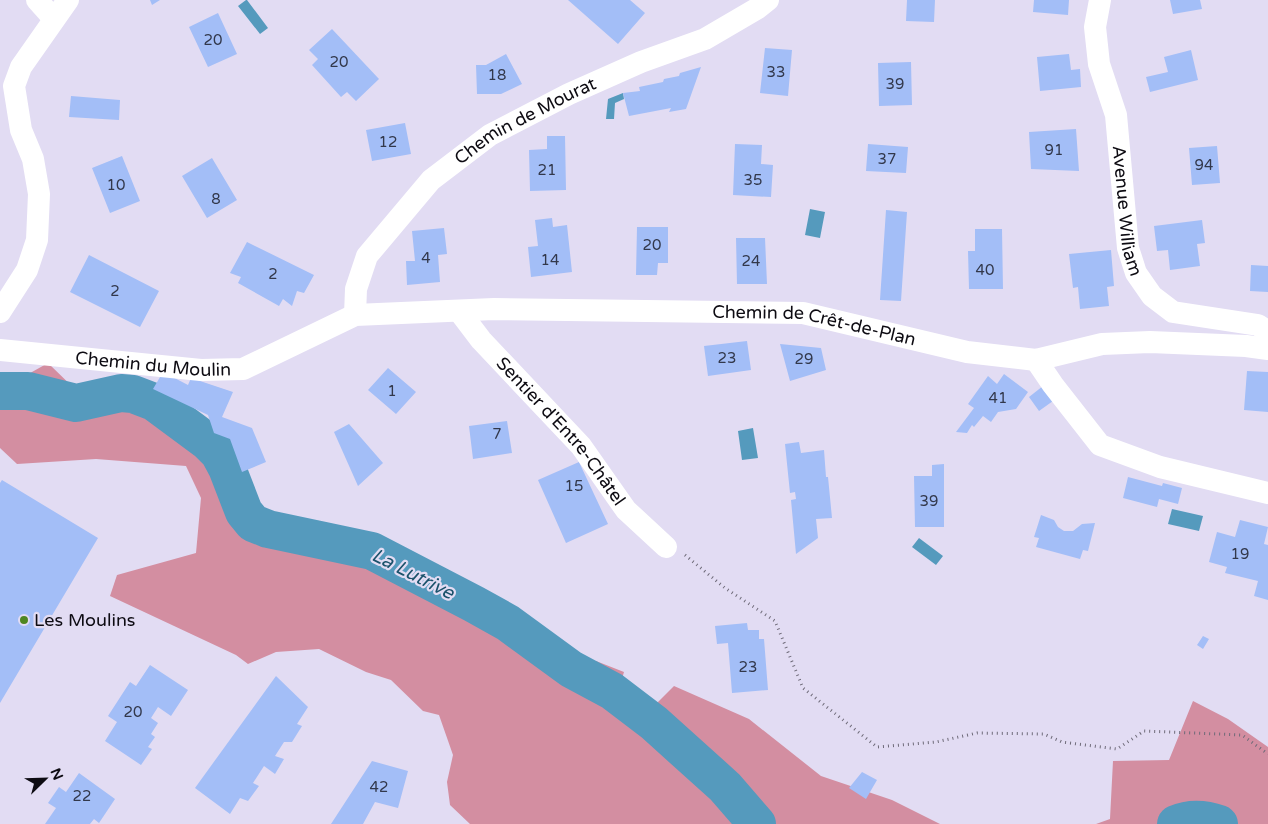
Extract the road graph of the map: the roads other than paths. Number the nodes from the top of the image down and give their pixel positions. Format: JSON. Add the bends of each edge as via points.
{"nodes":[{"id":1,"x":38,"y":0,"type":"edge"},
{"id":2,"x":68,"y":0,"type":"edge"},
{"id":3,"x":768,"y":0,"type":"edge"},
{"id":4,"x":1100,"y":0,"type":"edge"},
{"id":5,"x":54,"y":19,"type":"junction"},
{"id":6,"x":459,"y":311,"type":"junction"},
{"id":7,"x":0,"y":312,"type":"edge"},
{"id":8,"x":355,"y":315,"type":"junction"},
{"id":9,"x":1268,"y":332,"type":"edge"},
{"id":10,"x":0,"y":350,"type":"edge"},
{"id":11,"x":1268,"y":350,"type":"edge"},
{"id":12,"x":1036,"y":360,"type":"junction"},
{"id":13,"x":1268,"y":492,"type":"edge"},
{"id":14,"x":666,"y":547,"type":"road end"}],
"edges":[{"from":1,"to":5,"type":"street"},
{"from":2,"to":5,"type":"street"},
{"from":3,"to":8,"type":"street","name":"Chemin de Mourat","via":[[705,39],[641,62],[569,94],[490,135],[431,180],[367,256],[356,289]]},
{"from":4,"to":9,"type":"street","name":"Avenue William","via":[[1095,27],[1099,64],[1116,115],[1128,248],[1136,273],[1152,296],[1173,312],[1258,325]]},
{"from":5,"to":7,"type":"street","via":[[21,67],[14,86],[21,130],[33,159],[39,194],[37,240],[27,270]]},
{"from":6,"to":8,"type":"street","name":"Chemin de Crêt-de-Plan"},
{"from":6,"to":12,"type":"street","name":"Chemin de Crêt-de-Plan","via":[[803,313],[967,352]]},
{"from":6,"to":14,"type":"street","name":"Sentier d'Entre-Châtel","via":[[581,446],[626,510]]},
{"from":8,"to":10,"type":"street","name":"Chemin du Moulin","via":[[243,369],[201,370]]},
{"from":11,"to":12,"type":"street","name":"Chemin de Crêt-de-Plan","via":[[1246,346],[1150,342],[1102,344]]},
{"from":12,"to":13,"type":"street","via":[[1100,445],[1160,467]]}]}
